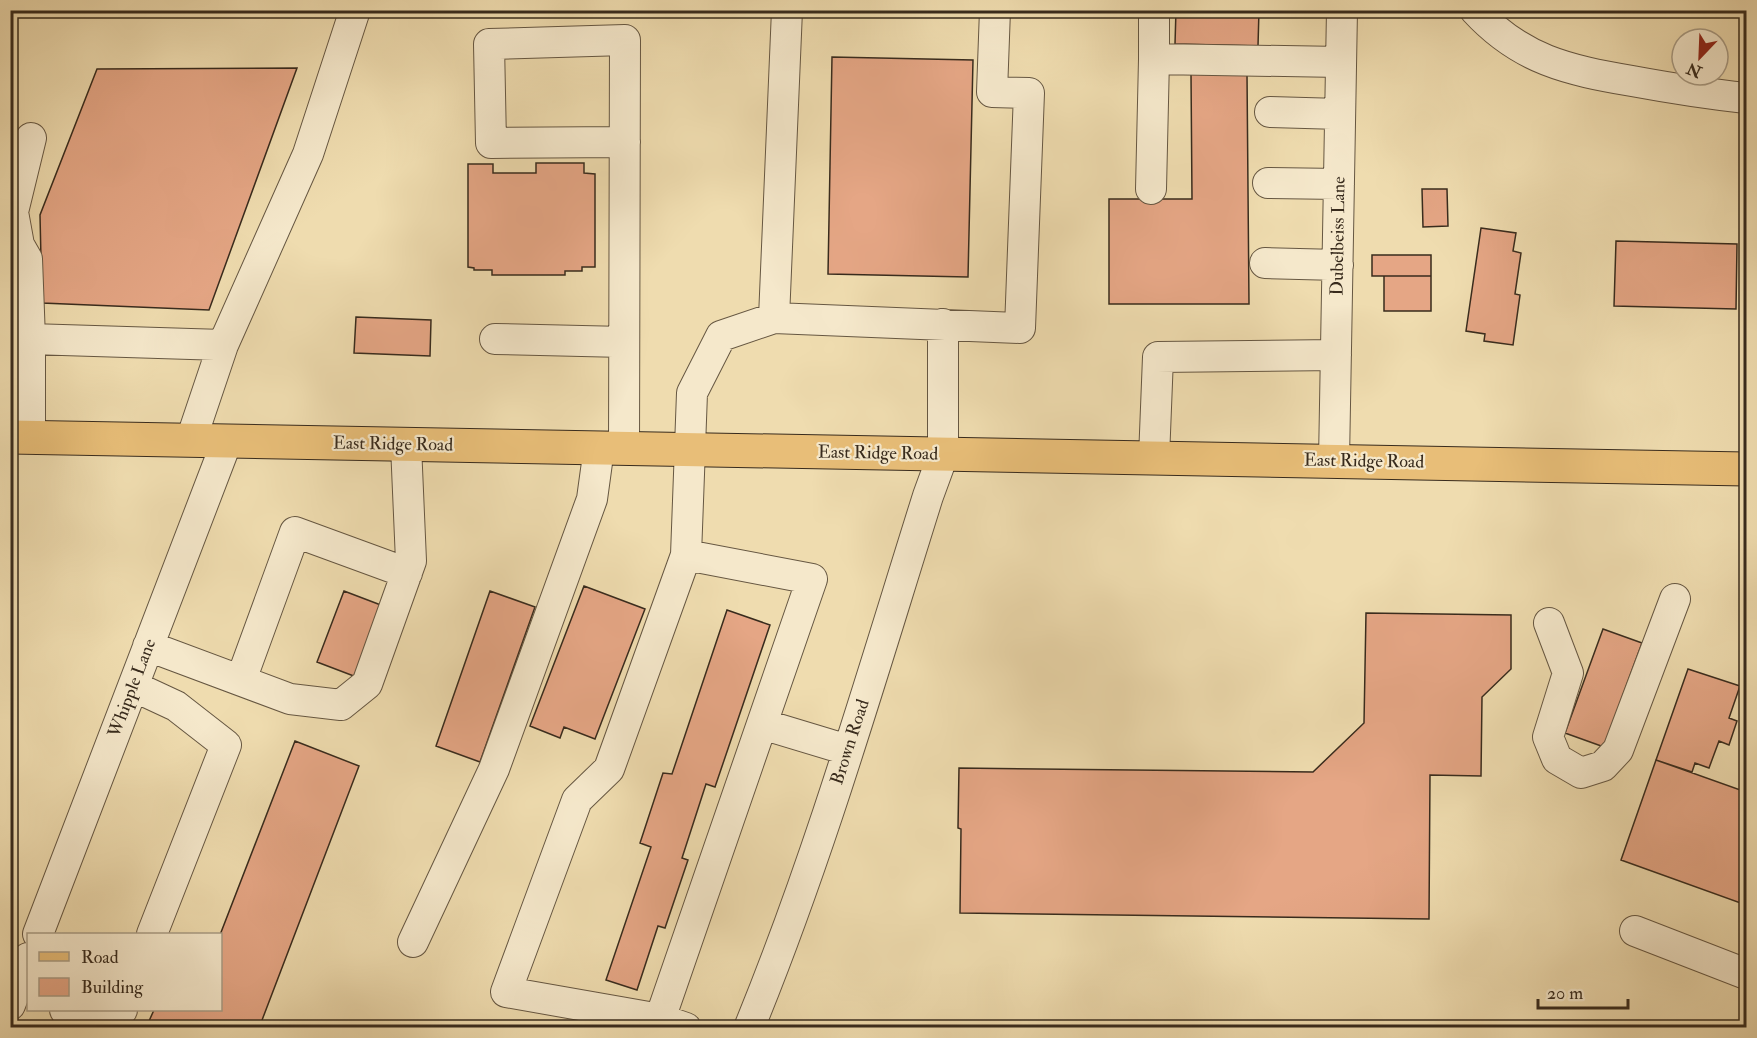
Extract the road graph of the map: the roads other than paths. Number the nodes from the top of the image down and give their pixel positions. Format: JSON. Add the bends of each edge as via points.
{"nodes":[{"id":1,"x":355,"y":10,"type":"edge"},
{"id":2,"x":787,"y":10,"type":"edge"},
{"id":3,"x":995,"y":10,"type":"edge"},
{"id":4,"x":1154,"y":10,"type":"edge"},
{"id":5,"x":1342,"y":10,"type":"edge"},
{"id":6,"x":1475,"y":10,"type":"edge"},
{"id":7,"x":1154,"y":59,"type":"junction"},
{"id":8,"x":1341,"y":62,"type":"junction"},
{"id":9,"x":1746,"y":98,"type":"edge"},
{"id":10,"x":1270,"y":112,"type":"dead end"},
{"id":11,"x":1340,"y":114,"type":"junction"},
{"id":12,"x":31,"y":138,"type":"dead end"},
{"id":13,"x":625,"y":142,"type":"junction"},
{"id":14,"x":1268,"y":183,"type":"dead end"},
{"id":15,"x":1339,"y":184,"type":"junction"},
{"id":16,"x":1150,"y":189,"type":"dead end"},
{"id":17,"x":1265,"y":263,"type":"dead end"},
{"id":18,"x":1338,"y":265,"type":"junction"},
{"id":19,"x":774,"y":318,"type":"junction"},
{"id":20,"x":944,"y":324,"type":"junction"},
{"id":21,"x":30,"y":339,"type":"junction"},
{"id":22,"x":495,"y":339,"type":"dead end"},
{"id":23,"x":624,"y":342,"type":"junction"},
{"id":24,"x":223,"y":345,"type":"junction"},
{"id":25,"x":1336,"y":355,"type":"junction"},
{"id":26,"x":20,"y":378,"type":"edge"},
{"id":27,"x":20,"y":437,"type":"edge"},
{"id":28,"x":191,"y":440,"type":"junction"},
{"id":29,"x":227,"y":441,"type":"junction"},
{"id":30,"x":406,"y":445,"type":"junction"},
{"id":31,"x":611,"y":448,"type":"junction"},
{"id":32,"x":690,"y":450,"type":"junction"},
{"id":33,"x":944,"y":455,"type":"junction"},
{"id":34,"x":1154,"y":458,"type":"junction"},
{"id":35,"x":1334,"y":461,"type":"junction"},
{"id":36,"x":1746,"y":469,"type":"edge"},
{"id":37,"x":686,"y":555,"type":"junction"},
{"id":38,"x":407,"y":573,"type":"junction"},
{"id":39,"x":1675,"y":598,"type":"dead end"},
{"id":40,"x":1549,"y":623,"type":"dead end"},
{"id":41,"x":148,"y":646,"type":"junction"},
{"id":42,"x":241,"y":680,"type":"junction"},
{"id":43,"x":133,"y":686,"type":"junction"},
{"id":44,"x":762,"y":724,"type":"junction"},
{"id":45,"x":848,"y":750,"type":"junction"},
{"id":46,"x":1635,"y":932,"type":"dead end"},
{"id":47,"x":38,"y":933,"type":"edge"},
{"id":48,"x":152,"y":933,"type":"edge"},
{"id":49,"x":412,"y":942,"type":"dead end"},
{"id":50,"x":27,"y":962,"type":"edge"},
{"id":51,"x":1746,"y":974,"type":"edge"},
{"id":52,"x":18,"y":999,"type":"edge"},
{"id":53,"x":68,"y":1011,"type":"edge"},
{"id":54,"x":114,"y":1011,"type":"edge"},
{"id":55,"x":673,"y":1023,"type":"edge"},
{"id":56,"x":749,"y":1028,"type":"edge"}],
"edges":[{"from":1,"to":24,"type":"street","via":[[308,154]]},
{"from":2,"to":19,"type":"street"},
{"from":3,"to":20,"type":"street","via":[[992,92],[1029,93],[1020,328]]},
{"from":4,"to":7,"type":"street"},
{"from":5,"to":8,"type":"street","name":"Dubelbeiss Lane"},
{"from":6,"to":9,"type":"street","via":[[1515,44],[1576,71]]},
{"from":7,"to":8,"type":"street"},
{"from":7,"to":16,"type":"street"},
{"from":8,"to":11,"type":"street","name":"Dubelbeiss Lane"},
{"from":10,"to":11,"type":"street"},
{"from":11,"to":15,"type":"street","name":"Dubelbeiss Lane"},
{"from":12,"to":21,"type":"street","via":[[13,212],[19,245],[27,259]]},
{"from":13,"to":13,"type":"street","via":[[625,40],[489,44],[490,143]]},
{"from":13,"to":23,"type":"street"},
{"from":14,"to":15,"type":"street"},
{"from":15,"to":18,"type":"street","name":"Dubelbeiss Lane"},
{"from":17,"to":18,"type":"street"},
{"from":18,"to":25,"type":"street","name":"Dubelbeiss Lane"},
{"from":19,"to":20,"type":"street"},
{"from":19,"to":32,"type":"street","via":[[721,336],[692,393]]},
{"from":20,"to":33,"type":"street"},
{"from":21,"to":24,"type":"street"},
{"from":21,"to":26,"type":"street"},
{"from":22,"to":23,"type":"street"},
{"from":23,"to":31,"type":"street"},
{"from":24,"to":28,"type":"street"},
{"from":25,"to":34,"type":"street","via":[[1158,357]]},
{"from":25,"to":35,"type":"street","name":"Dubelbeiss Lane"},
{"from":26,"to":27,"type":"street"},
{"from":27,"to":28,"type":"main road","name":"East Ridge Road"},
{"from":28,"to":29,"type":"main road","name":"East Ridge Road"},
{"from":29,"to":30,"type":"main road","name":"East Ridge Road"},
{"from":29,"to":41,"type":"street","name":"Whipple Lane"},
{"from":30,"to":31,"type":"main road","name":"East Ridge Road"},
{"from":30,"to":38,"type":"street","via":[[411,561]]},
{"from":31,"to":32,"type":"main road","name":"East Ridge Road"},
{"from":31,"to":49,"type":"street","via":[[494,769]]},
{"from":32,"to":33,"type":"main road","name":"East Ridge Road"},
{"from":32,"to":37,"type":"street"},
{"from":33,"to":34,"type":"main road","name":"East Ridge Road"},
{"from":33,"to":45,"type":"street","name":"Brown Road","via":[[927,496]]},
{"from":34,"to":35,"type":"main road","name":"East Ridge Road"},
{"from":35,"to":36,"type":"main road","name":"East Ridge Road"},
{"from":37,"to":44,"type":"street","via":[[812,579]]},
{"from":37,"to":55,"type":"street","via":[[609,769],[577,800],[506,992]]},
{"from":38,"to":42,"type":"street","via":[[367,684],[341,705],[290,699]]},
{"from":38,"to":42,"type":"street","via":[[295,532]]},
{"from":39,"to":40,"type":"street","via":[[1618,750],[1603,766],[1581,773],[1557,759],[1548,737],[1568,673]]},
{"from":41,"to":42,"type":"street"},
{"from":41,"to":43,"type":"street","name":"Whipple Lane"},
{"from":43,"to":47,"type":"street","name":"Whipple Lane"},
{"from":43,"to":48,"type":"street","via":[[176,706],[226,745]]},
{"from":44,"to":45,"type":"street"},
{"from":44,"to":55,"type":"street"},
{"from":45,"to":56,"type":"street","name":"Brown Road","via":[[780,952]]},
{"from":46,"to":51,"type":"street"},
{"from":50,"to":52,"type":"street"},
{"from":53,"to":54,"type":"street","via":[[81,1015]]}]}
